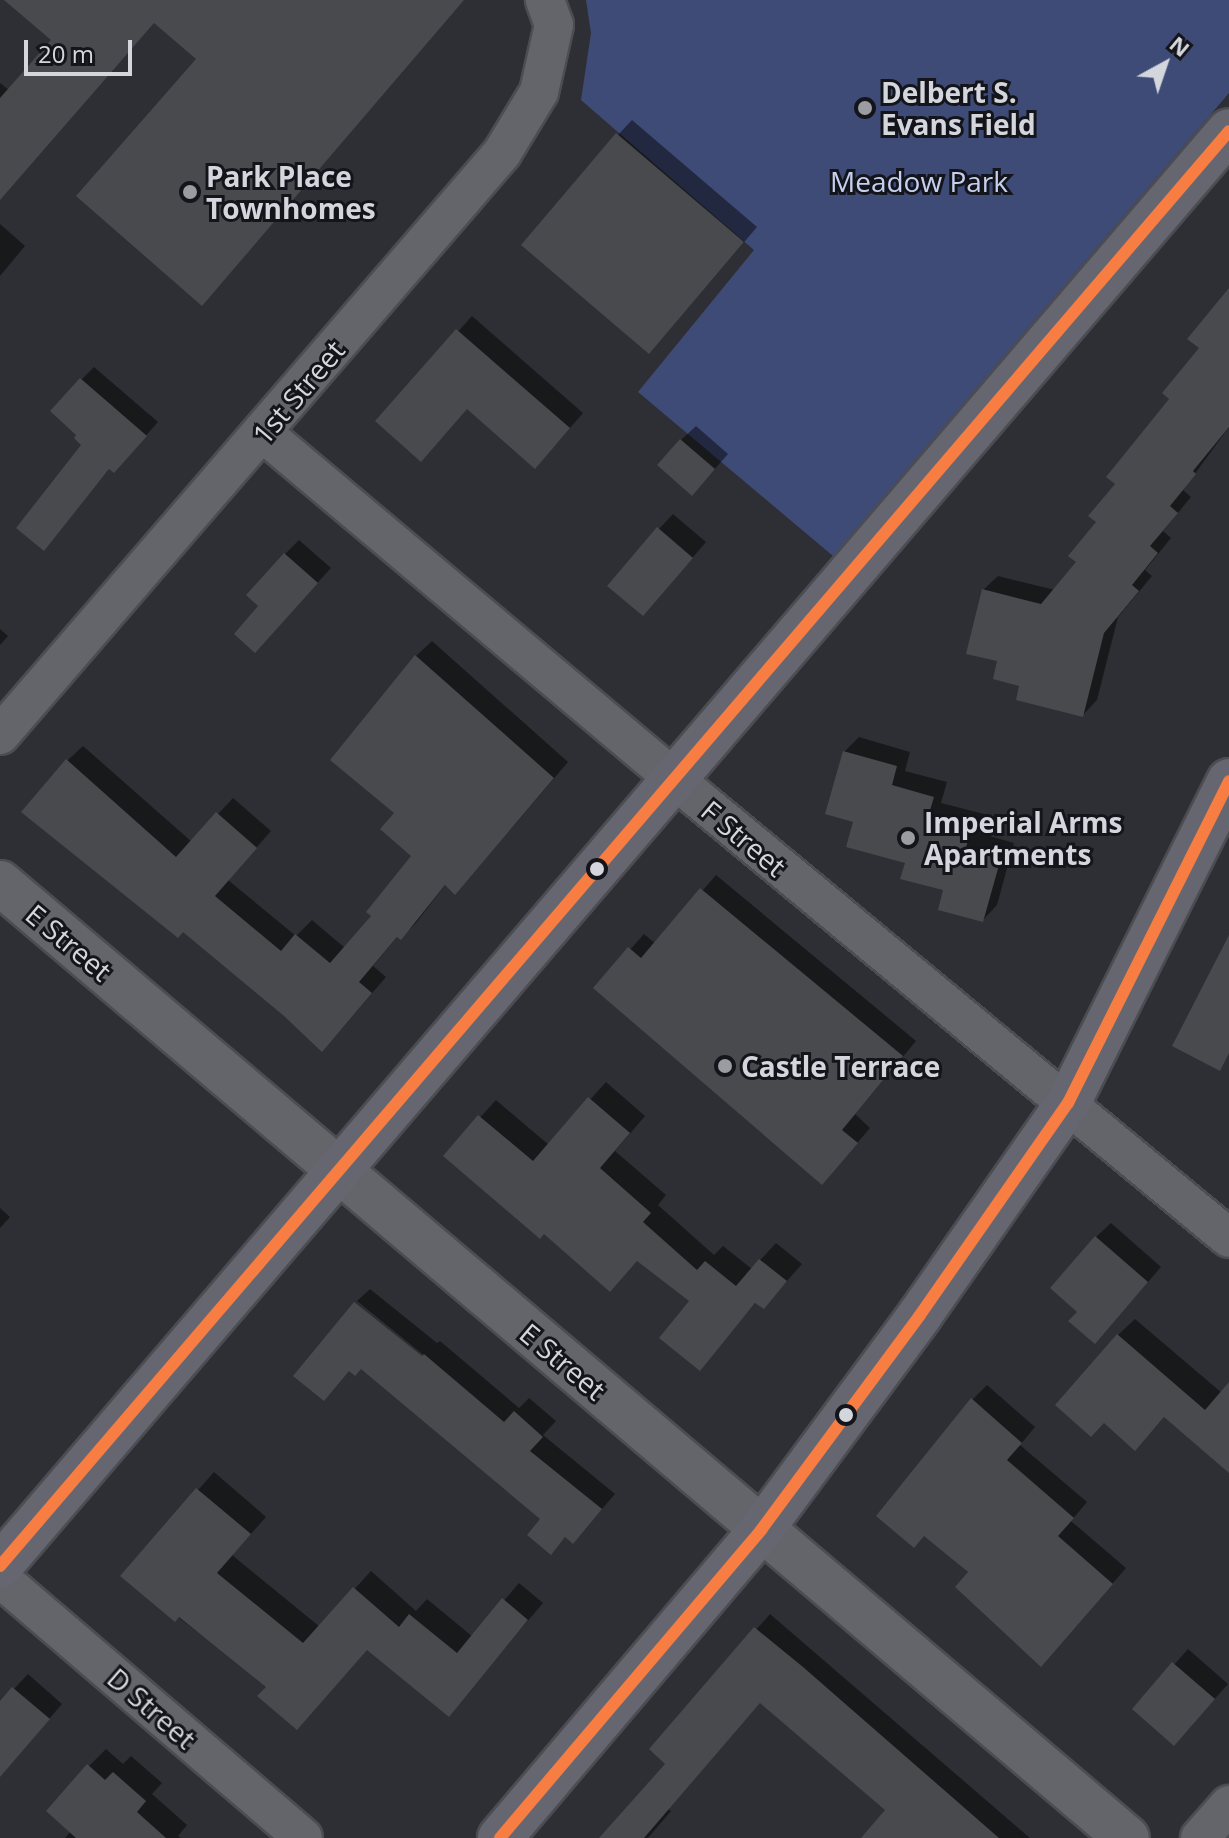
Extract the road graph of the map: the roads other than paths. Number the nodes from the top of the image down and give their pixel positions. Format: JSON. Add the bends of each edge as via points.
{"nodes":[{"id":1,"x":550,"y":12,"type":"edge"},
{"id":2,"x":1229,"y":131,"type":"edge"},
{"id":3,"x":263,"y":433,"type":"junction"},
{"id":4,"x":0,"y":735,"type":"edge"},
{"id":5,"x":675,"y":780,"type":"junction"},
{"id":6,"x":1229,"y":781,"type":"edge"},
{"id":7,"x":0,"y":883,"type":"edge"},
{"id":8,"x":1068,"y":1103,"type":"junction"},
{"id":9,"x":338,"y":1170,"type":"junction"},
{"id":10,"x":1229,"y":1238,"type":"edge"},
{"id":11,"x":761,"y":1530,"type":"junction"},
{"id":12,"x":0,"y":1566,"type":"edge"},
{"id":13,"x":0,"y":1578,"type":"edge"},
{"id":14,"x":1229,"y":1805,"type":"edge"},
{"id":15,"x":303,"y":1838,"type":"edge"},
{"id":16,"x":500,"y":1838,"type":"edge"},
{"id":17,"x":1127,"y":1838,"type":"edge"},
{"id":18,"x":1200,"y":1838,"type":"edge"}],
"edges":[{"from":1,"to":3,"type":"street","name":"1st Street","via":[[539,92],[502,153]]},
{"from":2,"to":5,"type":"main road"},
{"from":3,"to":4,"type":"street","name":"1st Street"},
{"from":3,"to":5,"type":"street","name":"F Street"},
{"from":5,"to":8,"type":"street","name":"F Street"},
{"from":5,"to":9,"type":"main road"},
{"from":6,"to":8,"type":"main road"},
{"from":7,"to":9,"type":"street","name":"E Street"},
{"from":8,"to":10,"type":"street","name":"F Street"},
{"from":8,"to":11,"type":"main road"},
{"from":9,"to":11,"type":"street","name":"E Street"},
{"from":9,"to":12,"type":"main road"},
{"from":11,"to":16,"type":"main road"},
{"from":11,"to":17,"type":"street","name":"E Street"},
{"from":13,"to":15,"type":"street","name":"D Street"},
{"from":14,"to":18,"type":"street"}]}
